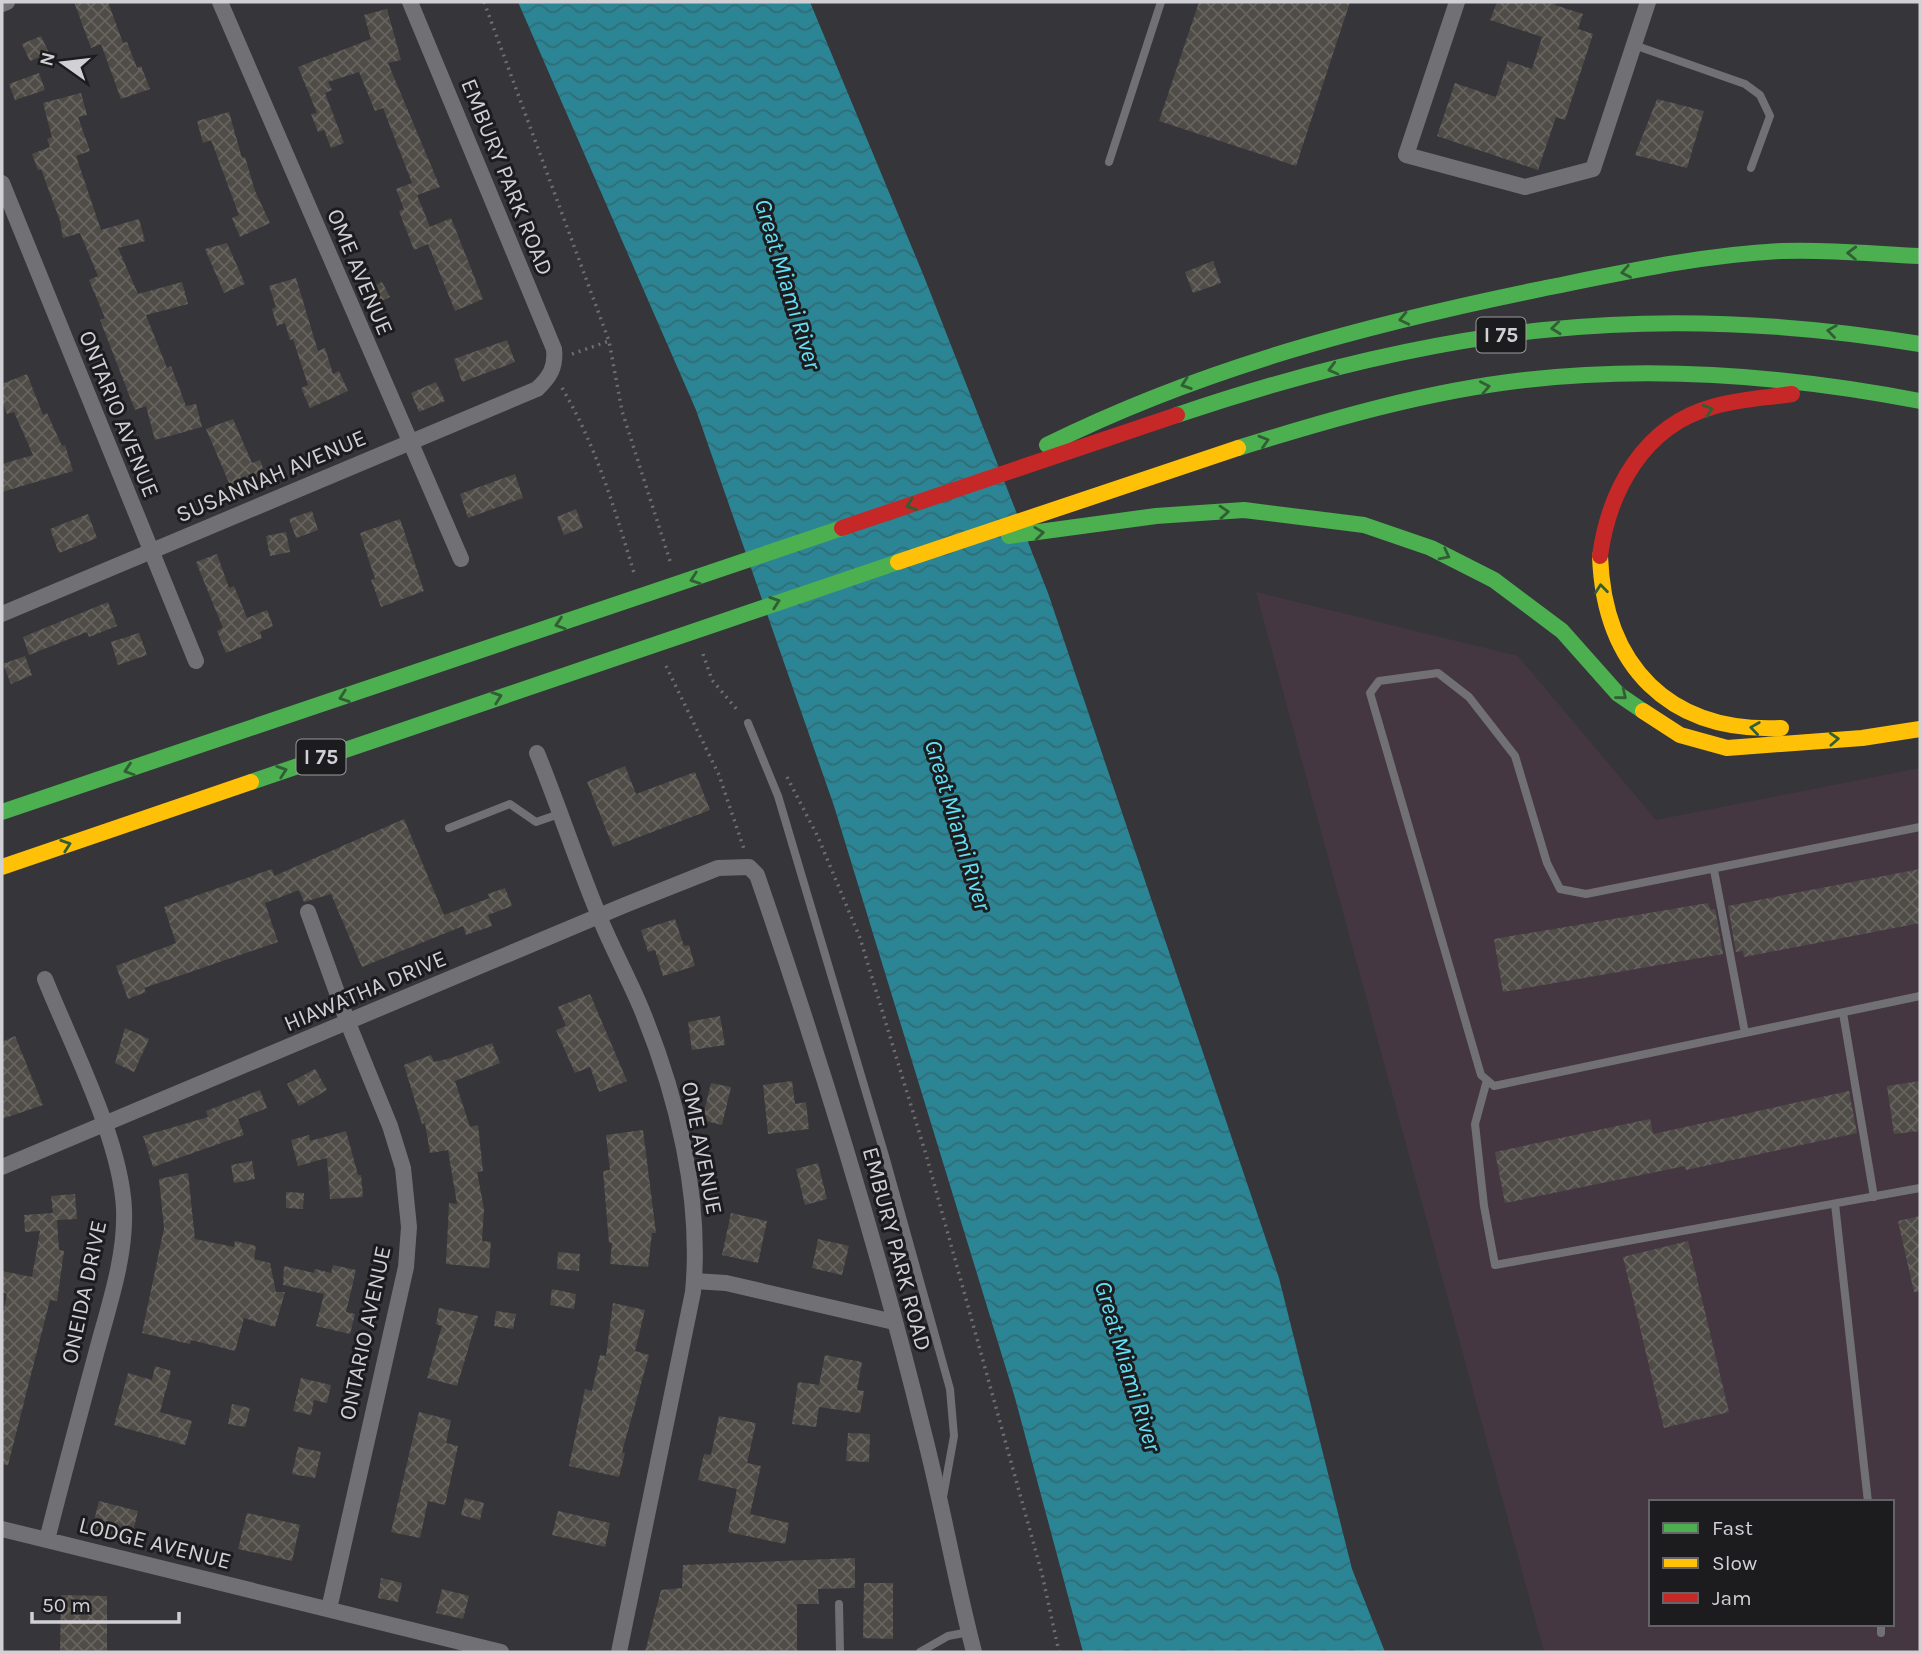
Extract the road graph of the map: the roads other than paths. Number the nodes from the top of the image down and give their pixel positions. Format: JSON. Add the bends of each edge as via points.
{"nodes":[{"id":1,"x":8,"y":2,"type":"edge"},
{"id":2,"x":220,"y":2,"type":"edge"},
{"id":3,"x":410,"y":2,"type":"edge"},
{"id":4,"x":1161,"y":2,"type":"edge"},
{"id":5,"x":1457,"y":2,"type":"edge"},
{"id":6,"x":1648,"y":2,"type":"edge"},
{"id":7,"x":2,"y":4,"type":"edge"},
{"id":8,"x":1634,"y":45,"type":"junction"},
{"id":9,"x":1109,"y":163,"type":"dead end"},
{"id":10,"x":1751,"y":168,"type":"dead end"},
{"id":11,"x":2,"y":183,"type":"edge"},
{"id":12,"x":1920,"y":256,"type":"edge"},
{"id":13,"x":1920,"y":344,"type":"edge"},
{"id":14,"x":554,"y":366,"type":"joint"},
{"id":15,"x":1840,"y":388,"type":"junction"},
{"id":16,"x":1920,"y":401,"type":"edge"},
{"id":17,"x":409,"y":442,"type":"junction"},
{"id":18,"x":975,"y":483,"type":"junction"},
{"id":19,"x":947,"y":544,"type":"junction"},
{"id":20,"x":150,"y":553,"type":"junction"},
{"id":21,"x":461,"y":559,"type":"dead end"},
{"id":22,"x":2,"y":614,"type":"edge"},
{"id":23,"x":196,"y":661,"type":"dead end"},
{"id":24,"x":748,"y":723,"type":"dead end"},
{"id":25,"x":1832,"y":723,"type":"dead end"},
{"id":26,"x":1920,"y":729,"type":"edge"},
{"id":27,"x":537,"y":753,"type":"dead end"},
{"id":28,"x":2,"y":812,"type":"edge"},
{"id":29,"x":562,"y":813,"type":"junction"},
{"id":30,"x":1920,"y":827,"type":"edge"},
{"id":31,"x":449,"y":828,"type":"dead end"},
{"id":32,"x":2,"y":867,"type":"edge"},
{"id":33,"x":748,"y":867,"type":"joint"},
{"id":34,"x":1714,"y":870,"type":"junction"},
{"id":35,"x":308,"y":912,"type":"dead end"},
{"id":36,"x":599,"y":916,"type":"junction"},
{"id":37,"x":45,"y":979,"type":"dead end"},
{"id":38,"x":1920,"y":996,"type":"edge"},
{"id":39,"x":1843,"y":1013,"type":"junction"},
{"id":40,"x":348,"y":1023,"type":"junction"},
{"id":41,"x":1745,"y":1033,"type":"junction"},
{"id":42,"x":1487,"y":1080,"type":"junction"},
{"id":43,"x":104,"y":1125,"type":"junction"},
{"id":44,"x":2,"y":1167,"type":"edge"},
{"id":45,"x":1920,"y":1188,"type":"edge"},
{"id":46,"x":1874,"y":1197,"type":"junction"},
{"id":47,"x":1835,"y":1204,"type":"junction"},
{"id":48,"x":694,"y":1281,"type":"junction"},
{"id":49,"x":894,"y":1322,"type":"junction"},
{"id":50,"x":1868,"y":1500,"type":"edge"},
{"id":51,"x":940,"y":1506,"type":"junction"},
{"id":52,"x":2,"y":1529,"type":"edge"},
{"id":53,"x":47,"y":1540,"type":"junction"},
{"id":54,"x":839,"y":1604,"type":"dead end"},
{"id":55,"x":329,"y":1609,"type":"junction"},
{"id":56,"x":969,"y":1632,"type":"junction"},
{"id":57,"x":501,"y":1652,"type":"edge"},
{"id":58,"x":619,"y":1652,"type":"edge"},
{"id":59,"x":840,"y":1652,"type":"edge"},
{"id":60,"x":920,"y":1652,"type":"edge"},
{"id":61,"x":974,"y":1652,"type":"edge"}],
"edges":[{"from":1,"to":7,"type":"street"},
{"from":2,"to":17,"type":"street","name":"OME AVENUE"},
{"from":3,"to":14,"type":"street","name":"EMBURY PARK ROAD","via":[[554,349]]},
{"from":4,"to":9,"type":"lane"},
{"from":5,"to":8,"type":"street","via":[[1406,155],[1525,187],[1593,169]]},
{"from":6,"to":8,"type":"street"},
{"from":8,"to":10,"type":"lane","via":[[1745,84],[1760,95],[1770,116]]},
{"from":11,"to":20,"type":"street","name":"ONTARIO AVENUE"},
{"from":12,"to":18,"type":"highway","one_way":true,"via":[[1784,251],[1695,259],[1384,324],[1262,357],[1103,415]]},
{"from":13,"to":18,"type":"highway","number":"I 75","one_way":true,"via":[[1798,326],[1695,320],[1615,322],[1452,342],[1362,361],[1198,408]]},
{"from":14,"to":17,"type":"street","name":"SUSANNAH AVENUE","via":[[537,389]]},
{"from":15,"to":16,"type":"highway","number":"I 75"},
{"from":19,"to":15,"type":"highway","number":"I 75","one_way":true,"via":[[1344,418],[1524,380],[1629,373],[1733,376]]},
{"from":25,"to":15,"type":"highway","one_way":true,"via":[[1767,729],[1707,720],[1665,700],[1628,660],[1603,608],[1598,557],[1604,518],[1619,483],[1648,445],[1688,416],[1734,402]]},
{"from":17,"to":20,"type":"street","name":"SUSANNAH AVENUE"},
{"from":17,"to":21,"type":"street","name":"OME AVENUE"},
{"from":18,"to":28,"type":"highway","number":"I 75","one_way":true},
{"from":19,"to":26,"type":"highway","one_way":true,"via":[[1156,516],[1244,510],[1364,525],[1431,548],[1494,580],[1562,631],[1618,694],[1680,734],[1727,748]]},
{"from":32,"to":19,"type":"highway","number":"I 75","one_way":true},
{"from":20,"to":22,"type":"street","name":"SUSANNAH AVENUE"},
{"from":20,"to":23,"type":"street","name":"ONTARIO AVENUE"},
{"from":24,"to":51,"type":"lane","via":[[778,796],[950,1389],[954,1436]]},
{"from":27,"to":29,"type":"street","name":"OME AVENUE"},
{"from":29,"to":31,"type":"lane","via":[[536,822],[510,804]]},
{"from":29,"to":36,"type":"street","name":"OME AVENUE"},
{"from":30,"to":34,"type":"lane"},
{"from":33,"to":36,"type":"street","name":"HIAWATHA DRIVE","via":[[718,869]]},
{"from":33,"to":49,"type":"street","name":"EMBURY PARK ROAD","via":[[757,875],[820,1057]]},
{"from":34,"to":41,"type":"lane"},
{"from":34,"to":42,"type":"lane","via":[[1586,894],[1560,889],[1547,863],[1515,756],[1469,697],[1438,673],[1379,681],[1370,693],[1481,1075]]},
{"from":35,"to":40,"type":"street","name":"ONTARIO AVENUE"},
{"from":36,"to":40,"type":"street","name":"HIAWATHA DRIVE"},
{"from":36,"to":48,"type":"street","name":"OME AVENUE","via":[[641,1008],[670,1094],[689,1182]]},
{"from":37,"to":43,"type":"street","name":"ONEIDA DRIVE"},
{"from":38,"to":39,"type":"lane"},
{"from":39,"to":41,"type":"lane"},
{"from":39,"to":46,"type":"lane"},
{"from":40,"to":43,"type":"street","name":"HIAWATHA DRIVE"},
{"from":40,"to":55,"type":"street","name":"ONTARIO AVENUE","via":[[394,1136],[409,1227],[406,1267]]},
{"from":41,"to":42,"type":"lane","via":[[1494,1086]]},
{"from":42,"to":47,"type":"lane","via":[[1475,1124],[1495,1265]]},
{"from":43,"to":44,"type":"street","name":"HIAWATHA DRIVE"},
{"from":43,"to":53,"type":"street","name":"ONEIDA DRIVE","via":[[120,1180],[123,1241]]},
{"from":45,"to":46,"type":"lane"},
{"from":46,"to":47,"type":"lane"},
{"from":47,"to":50,"type":"lane"},
{"from":48,"to":49,"type":"street","via":[[726,1283]]},
{"from":48,"to":58,"type":"street","name":"OME AVENUE"},
{"from":49,"to":51,"type":"street","name":"EMBURY PARK ROAD"},
{"from":51,"to":56,"type":"street","name":"EMBURY PARK ROAD"},
{"from":52,"to":53,"type":"street","name":"LODGE AVENUE"},
{"from":53,"to":55,"type":"street","name":"LODGE AVENUE"},
{"from":54,"to":59,"type":"lane"},
{"from":55,"to":57,"type":"street","name":"LODGE AVENUE"},
{"from":56,"to":60,"type":"lane","via":[[948,1636]]},
{"from":56,"to":61,"type":"street","name":"EMBURY PARK ROAD"}]}
